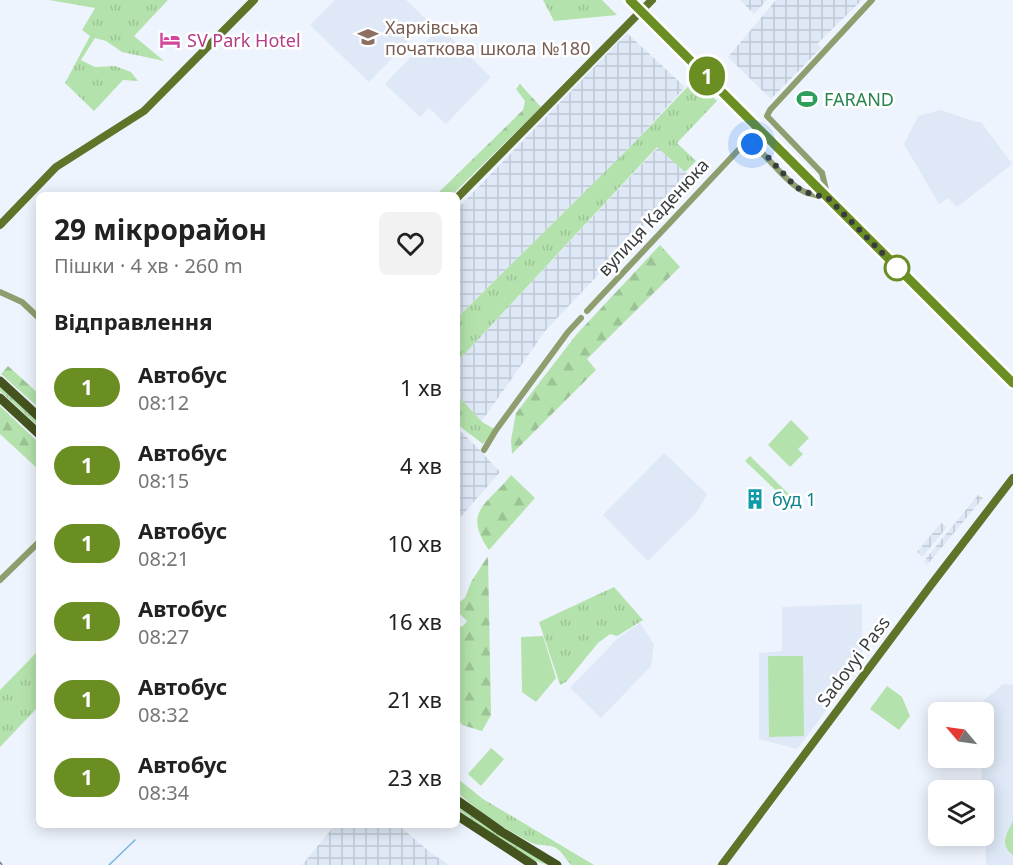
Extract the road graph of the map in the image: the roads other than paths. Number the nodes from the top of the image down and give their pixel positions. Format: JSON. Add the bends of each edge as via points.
{"nodes":[{"id":1,"x":254,"y":0,"type":"edge"},
{"id":2,"x":630,"y":0,"type":"edge"},
{"id":3,"x":652,"y":0,"type":"edge"},
{"id":4,"x":872,"y":0,"type":"edge"},
{"id":5,"x":641,"y":11,"type":"junction"},
{"id":6,"x":822,"y":173,"type":"junction"},
{"id":7,"x":816,"y":186,"type":"junction"},
{"id":8,"x":805,"y":192,"type":"junction"},
{"id":9,"x":460,"y":195,"type":"edge"},
{"id":10,"x":828,"y":198,"type":"junction"},
{"id":11,"x":0,"y":225,"type":"edge"},
{"id":12,"x":0,"y":292,"type":"edge"},
{"id":13,"x":587,"y":311,"type":"dead end"},
{"id":14,"x":36,"y":315,"type":"edge"},
{"id":15,"x":581,"y":318,"type":"dead end"},
{"id":16,"x":0,"y":381,"type":"edge"},
{"id":17,"x":1013,"y":383,"type":"edge"},
{"id":18,"x":0,"y":398,"type":"edge"},
{"id":19,"x":36,"y":414,"type":"edge"},
{"id":20,"x":36,"y":431,"type":"edge"},
{"id":21,"x":484,"y":450,"type":"dead end"},
{"id":22,"x":1013,"y":478,"type":"edge"},
{"id":23,"x":36,"y":545,"type":"edge"},
{"id":24,"x":0,"y":580,"type":"edge"},
{"id":25,"x":460,"y":802,"type":"edge"},
{"id":26,"x":460,"y":817,"type":"edge"},
{"id":27,"x":533,"y":865,"type":"edge"},
{"id":28,"x":557,"y":865,"type":"edge"},
{"id":29,"x":722,"y":865,"type":"edge"}],
"edges":[{"from":1,"to":11,"type":"street","via":[[144,111],[56,167]]},
{"from":2,"to":5,"type":"street"},
{"from":3,"to":5,"type":"street"},
{"from":4,"to":6,"type":"street","via":[[767,116]]},
{"from":5,"to":7,"type":"street"},
{"from":5,"to":9,"type":"street"},
{"from":6,"to":7,"type":"street"},
{"from":6,"to":10,"type":"street"},
{"from":7,"to":8,"type":"street"},
{"from":7,"to":10,"type":"street"},
{"from":8,"to":10,"type":"street"},
{"from":8,"to":13,"type":"street","name":"вулиця Каденюка","via":[[763,152],[752,144],[743,145]]},
{"from":10,"to":17,"type":"street"},
{"from":12,"to":14,"type":"street","via":[[22,302]]},
{"from":15,"to":21,"type":"street"},
{"from":16,"to":19,"type":"main road"},
{"from":18,"to":20,"type":"main road"},
{"from":22,"to":29,"type":"street","name":"Sadovyi Pass"},
{"from":23,"to":24,"type":"street"},
{"from":25,"to":28,"type":"main road"},
{"from":26,"to":27,"type":"main road"}]}
